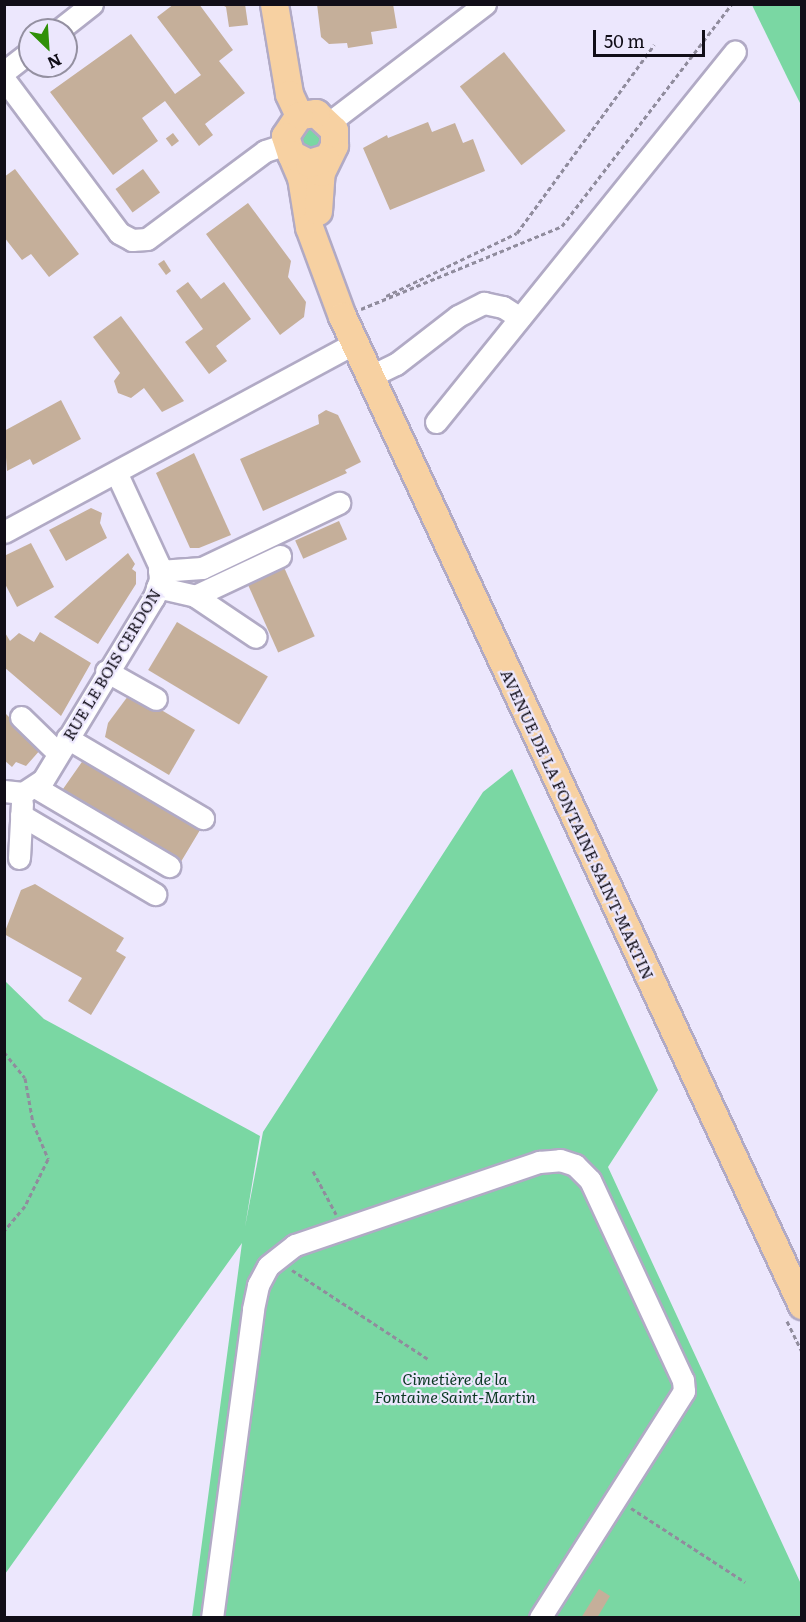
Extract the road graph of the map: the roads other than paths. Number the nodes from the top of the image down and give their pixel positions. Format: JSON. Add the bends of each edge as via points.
{"nodes":[{"id":1,"x":92,"y":4,"type":"edge"},
{"id":2,"x":274,"y":4,"type":"edge"},
{"id":3,"x":485,"y":4,"type":"edge"},
{"id":4,"x":74,"y":18,"type":"edge"},
{"id":5,"x":735,"y":52,"type":"dead end"},
{"id":6,"x":18,"y":61,"type":"edge"},
{"id":7,"x":4,"y":72,"type":"edge"},
{"id":8,"x":4,"y":79,"type":"edge"},
{"id":9,"x":299,"y":115,"type":"junction"},
{"id":10,"x":330,"y":122,"type":"junction"},
{"id":11,"x":288,"y":149,"type":"junction"},
{"id":12,"x":325,"y":158,"type":"junction"},
{"id":13,"x":318,"y":248,"type":"junction"},
{"id":14,"x":520,"y":318,"type":"junction"},
{"id":15,"x":355,"y":343,"type":"junction"},
{"id":16,"x":371,"y":376,"type":"junction"},
{"id":17,"x":436,"y":422,"type":"dead end"},
{"id":18,"x":116,"y":472,"type":"junction"},
{"id":19,"x":339,"y":503,"type":"dead end"},
{"id":20,"x":4,"y":532,"type":"edge"},
{"id":21,"x":280,"y":556,"type":"dead end"},
{"id":22,"x":158,"y":579,"type":"junction"},
{"id":23,"x":195,"y":596,"type":"junction"},
{"id":24,"x":256,"y":637,"type":"dead end"},
{"id":25,"x":106,"y":671,"type":"junction"},
{"id":26,"x":156,"y":699,"type":"dead end"},
{"id":27,"x":21,"y":717,"type":"dead end"},
{"id":28,"x":63,"y":745,"type":"junction"},
{"id":29,"x":21,"y":790,"type":"edge"},
{"id":30,"x":21,"y":815,"type":"junction"},
{"id":31,"x":202,"y":818,"type":"dead end"},
{"id":32,"x":19,"y":858,"type":"dead end"},
{"id":33,"x":169,"y":866,"type":"dead end"},
{"id":34,"x":155,"y":894,"type":"dead end"},
{"id":35,"x":801,"y":1305,"type":"edge"},
{"id":36,"x":212,"y":1617,"type":"edge"},
{"id":37,"x":540,"y":1617,"type":"edge"}],
"edges":[{"from":1,"to":4,"type":"street"},
{"from":2,"to":9,"type":"main road","via":[[289,94]]},
{"from":3,"to":10,"type":"street"},
{"from":5,"to":14,"type":"street"},
{"from":6,"to":7,"type":"street"},
{"from":8,"to":11,"type":"street","via":[[118,232],[132,240],[147,239],[265,151]]},
{"from":9,"to":10,"type":"main road","via":[[316,113]]},
{"from":9,"to":11,"type":"main road","via":[[287,127]]},
{"from":10,"to":12,"type":"main road","via":[[334,146]]},
{"from":11,"to":12,"type":"main road","via":[[309,163]]},
{"from":11,"to":13,"type":"main road","name":"AVENUE DE LA FONTAINE SAINT-MARTIN","via":[[301,177],[309,227]]},
{"from":12,"to":13,"type":"main road","via":[[318,186]]},
{"from":13,"to":15,"type":"main road","name":"AVENUE DE LA FONTAINE SAINT-MARTIN"},
{"from":14,"to":16,"type":"street","via":[[503,307],[484,303],[458,316],[396,364]]},
{"from":14,"to":17,"type":"street"},
{"from":15,"to":16,"type":"main road","name":"AVENUE DE LA FONTAINE SAINT-MARTIN"},
{"from":15,"to":18,"type":"street"},
{"from":16,"to":35,"type":"main road","name":"AVENUE DE LA FONTAINE SAINT-MARTIN"},
{"from":18,"to":20,"type":"street"},
{"from":18,"to":22,"type":"street","name":"RUE LE BOIS CERDON"},
{"from":19,"to":22,"type":"street","via":[[202,568]]},
{"from":21,"to":23,"type":"street"},
{"from":22,"to":23,"type":"street"},
{"from":22,"to":25,"type":"street","name":"RUE LE BOIS CERDON"},
{"from":23,"to":24,"type":"street"},
{"from":25,"to":26,"type":"street"},
{"from":25,"to":28,"type":"street","name":"RUE LE BOIS CERDON"},
{"from":27,"to":28,"type":"street"},
{"from":28,"to":29,"type":"street","name":"RUE LE BOIS CERDON"},
{"from":28,"to":31,"type":"street"},
{"from":29,"to":30,"type":"street"},
{"from":29,"to":33,"type":"street"},
{"from":30,"to":32,"type":"street"},
{"from":30,"to":34,"type":"street"},
{"from":36,"to":37,"type":"street","via":[[253,1309],[258,1285],[278,1256],[295,1245],[539,1162],[560,1160],[581,1169],[594,1186],[684,1385],[682,1397]]}]}
